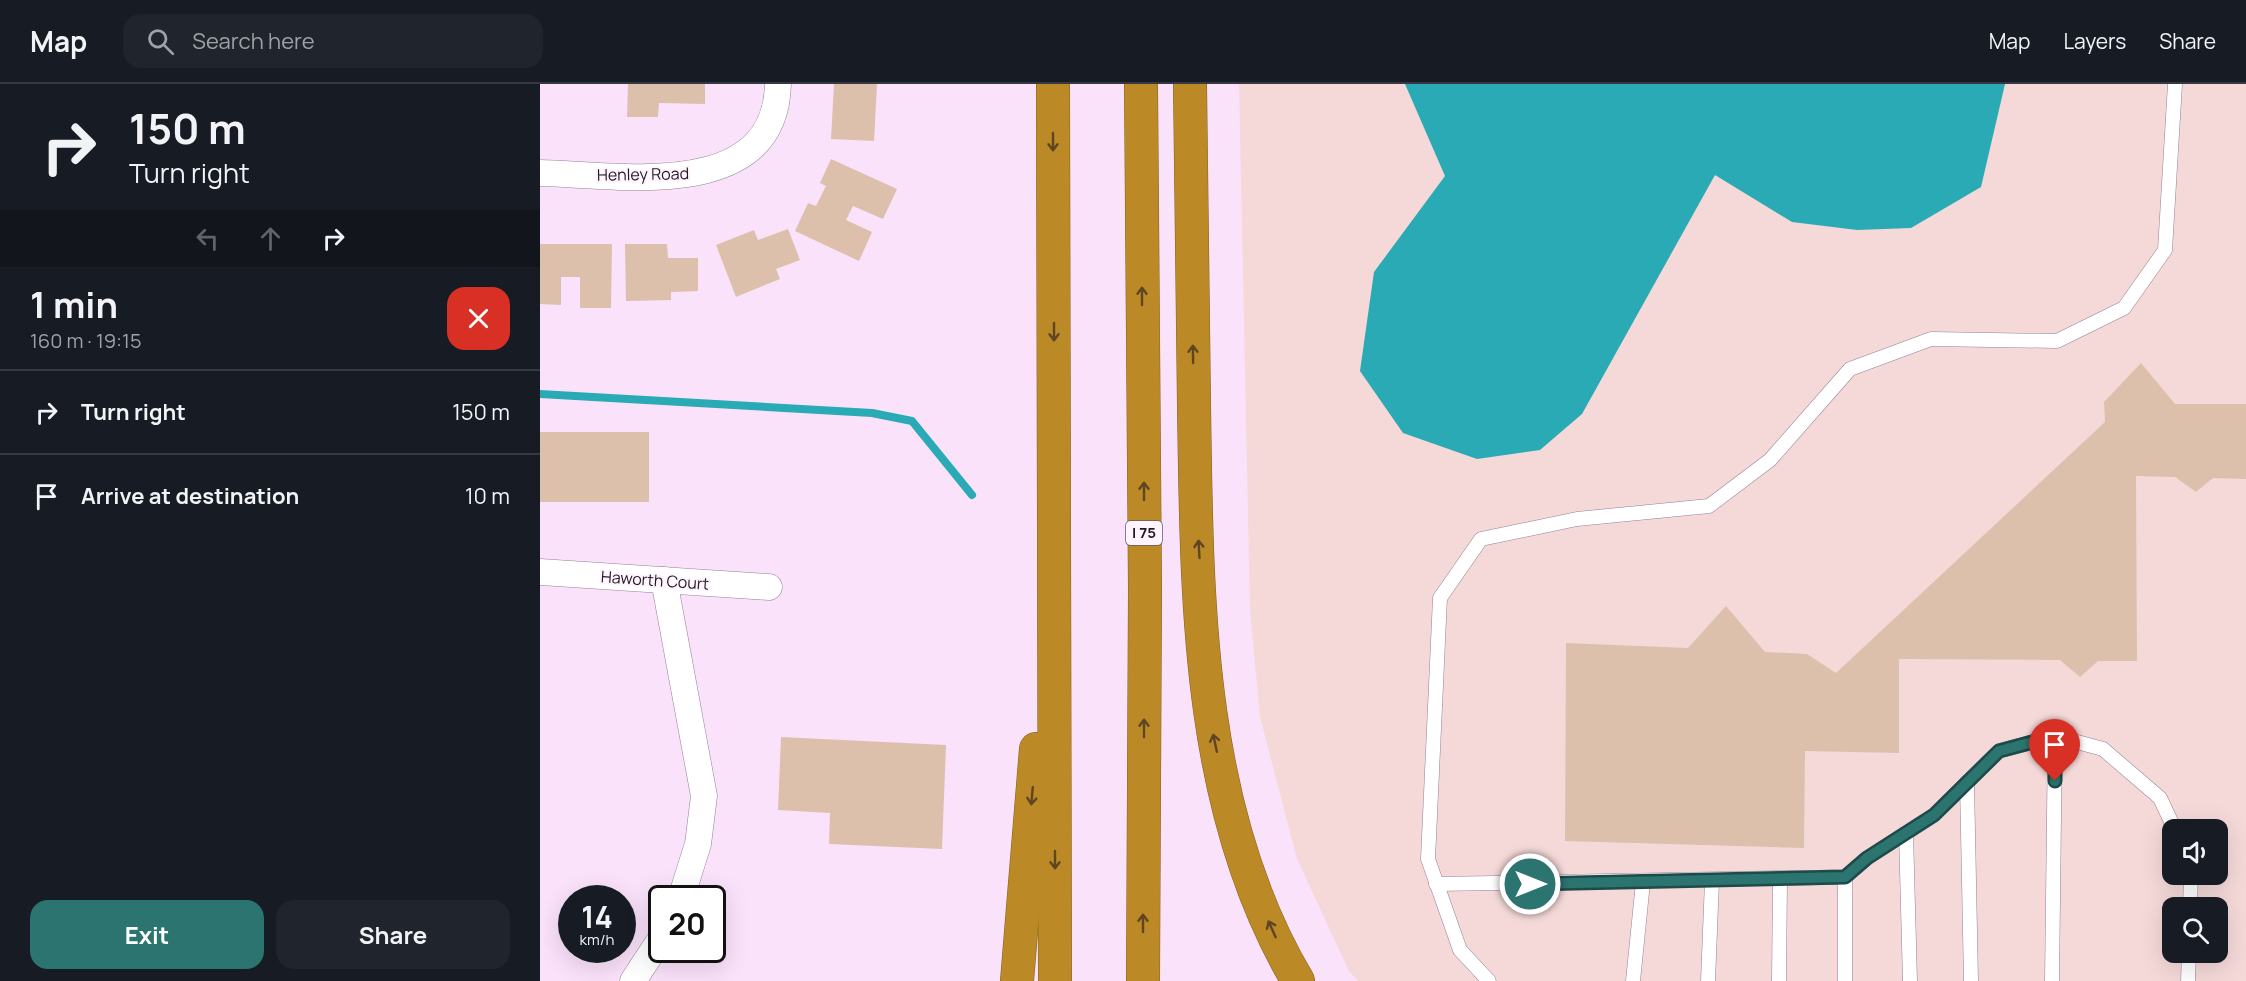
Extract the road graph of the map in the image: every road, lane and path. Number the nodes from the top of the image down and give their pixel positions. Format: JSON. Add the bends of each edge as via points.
{"nodes":[{"id":1,"x":778,"y":84,"type":"edge"},
{"id":2,"x":1053,"y":84,"type":"edge"},
{"id":3,"x":1141,"y":84,"type":"edge"},
{"id":4,"x":1190,"y":84,"type":"edge"},
{"id":5,"x":2175,"y":84,"type":"edge"},
{"id":6,"x":540,"y":173,"type":"edge"},
{"id":7,"x":1055,"y":529,"type":"junction"},
{"id":8,"x":540,"y":572,"type":"edge"},
{"id":9,"x":664,"y":580,"type":"junction"},
{"id":10,"x":769,"y":587,"type":"dead end"},
{"id":11,"x":2055,"y":736,"type":"junction"},
{"id":12,"x":1967,"y":782,"type":"junction"},
{"id":13,"x":2170,"y":819,"type":"edge"},
{"id":14,"x":1906,"y":833,"type":"junction"},
{"id":15,"x":1845,"y":877,"type":"junction"},
{"id":16,"x":1780,"y":879,"type":"junction"},
{"id":17,"x":1712,"y":881,"type":"junction"},
{"id":18,"x":1643,"y":882,"type":"junction"},
{"id":19,"x":1436,"y":884,"type":"junction"},
{"id":20,"x":685,"y":885,"type":"edge"},
{"id":21,"x":648,"y":958,"type":"edge"},
{"id":22,"x":2189,"y":963,"type":"edge"},
{"id":23,"x":633,"y":981,"type":"edge"},
{"id":24,"x":1017,"y":981,"type":"edge"},
{"id":25,"x":1055,"y":981,"type":"edge"},
{"id":26,"x":1143,"y":981,"type":"edge"},
{"id":27,"x":1298,"y":981,"type":"edge"},
{"id":28,"x":1490,"y":981,"type":"edge"},
{"id":29,"x":1633,"y":981,"type":"edge"},
{"id":30,"x":1708,"y":981,"type":"edge"},
{"id":31,"x":1779,"y":981,"type":"edge"},
{"id":32,"x":1845,"y":981,"type":"edge"},
{"id":33,"x":1910,"y":981,"type":"edge"},
{"id":34,"x":1971,"y":981,"type":"edge"},
{"id":35,"x":2052,"y":981,"type":"edge"},
{"id":36,"x":2188,"y":981,"type":"edge"}],
"edges":[{"from":1,"to":6,"type":"street","name":"Henley Road","via":[[773,118],[759,142],[743,157],[685,177]]},
{"from":2,"to":7,"type":"highway","one_way":true},
{"from":26,"to":3,"type":"highway","number":"I 75","one_way":true},
{"from":27,"to":4,"type":"highway","one_way":true,"via":[[1249,877],[1228,806],[1213,732],[1195,474]]},
{"from":5,"to":19,"type":"lane","via":[[2164,250],[2124,309],[2057,341],[1931,339],[1850,369],[1770,460],[1709,506],[1577,519],[1481,539],[1440,598],[1428,859]]},
{"from":7,"to":24,"type":"highway","one_way":true},
{"from":7,"to":25,"type":"highway","one_way":true},
{"from":8,"to":9,"type":"street","name":"Haworth Court"},
{"from":9,"to":10,"type":"street","name":"Haworth Court"},
{"from":9,"to":20,"type":"street","via":[[704,796],[698,844]]},
{"from":11,"to":12,"type":"lane","via":[[1999,751]]},
{"from":11,"to":13,"type":"lane","via":[[2103,749],[2160,798]]},
{"from":11,"to":35,"type":"lane"},
{"from":12,"to":14,"type":"lane","via":[[1934,815]]},
{"from":12,"to":34,"type":"lane"},
{"from":14,"to":15,"type":"lane"},
{"from":14,"to":33,"type":"lane"},
{"from":15,"to":16,"type":"lane"},
{"from":15,"to":32,"type":"lane"},
{"from":16,"to":17,"type":"lane"},
{"from":16,"to":31,"type":"lane"},
{"from":17,"to":18,"type":"lane"},
{"from":17,"to":30,"type":"lane"},
{"from":18,"to":19,"type":"lane"},
{"from":18,"to":29,"type":"lane"},
{"from":19,"to":28,"type":"lane","via":[[1460,950]]},
{"from":21,"to":23,"type":"street"},
{"from":22,"to":36,"type":"lane"}]}
